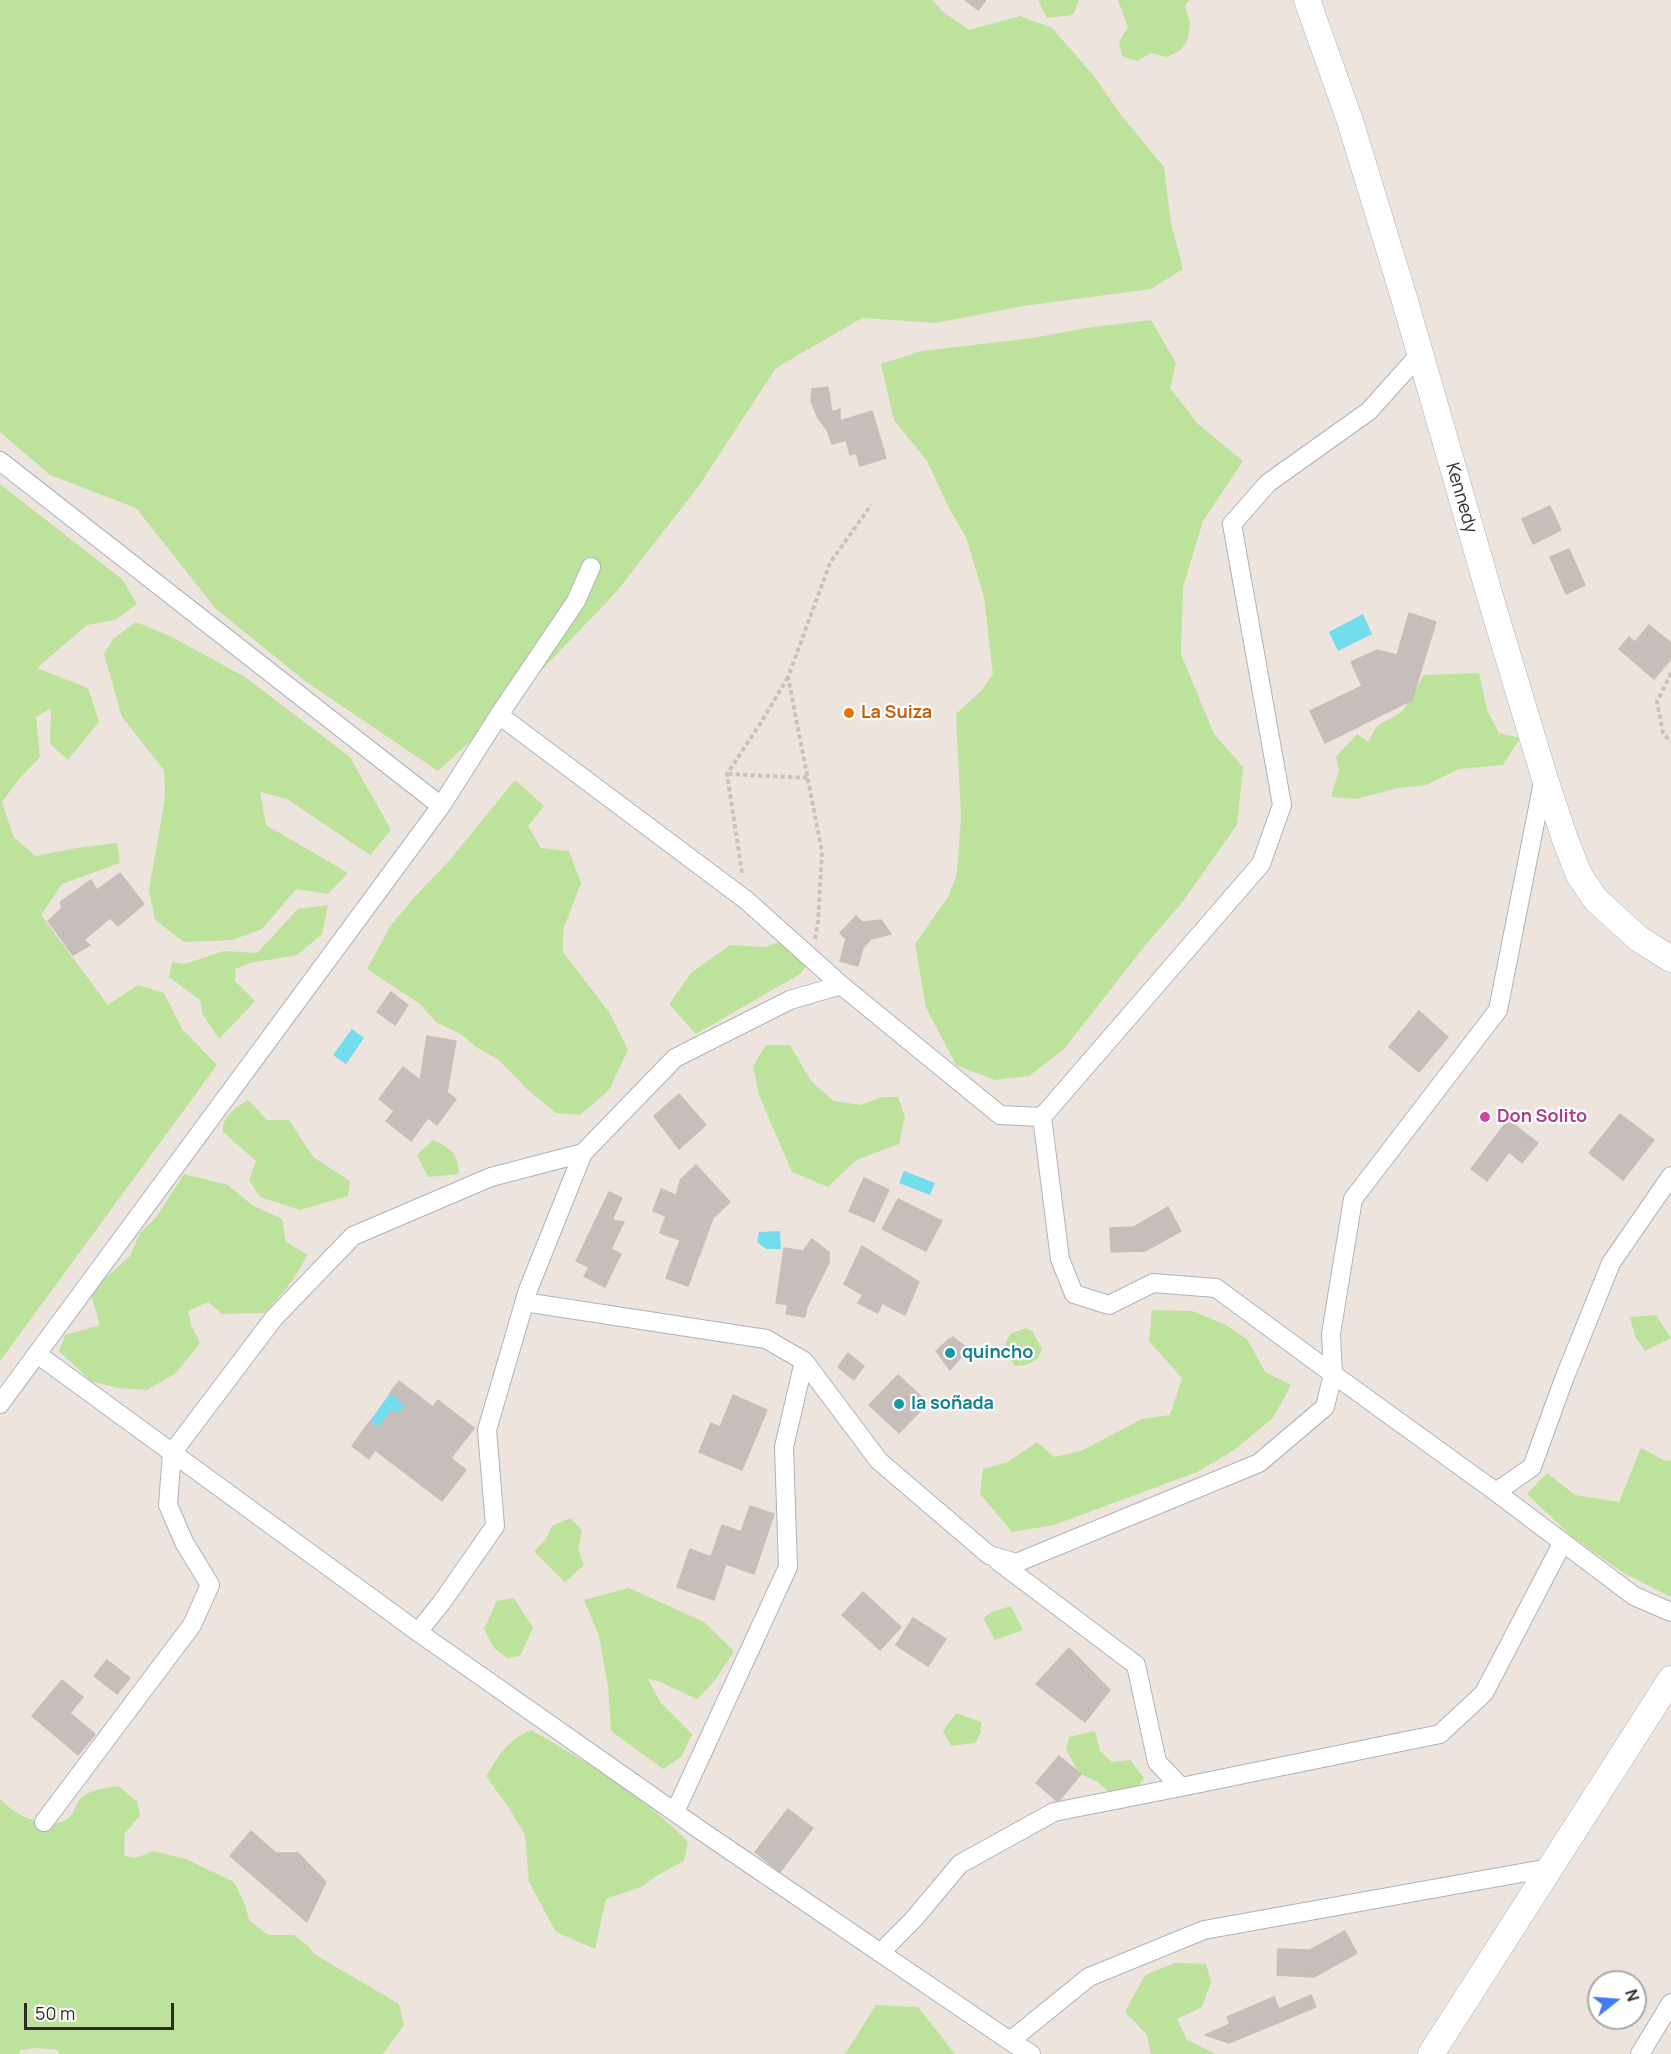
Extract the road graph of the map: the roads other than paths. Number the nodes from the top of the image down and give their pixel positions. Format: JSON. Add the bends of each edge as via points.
{"nodes":[{"id":1,"x":1307,"y":0,"type":"edge"},
{"id":2,"x":1420,"y":354,"type":"junction"},
{"id":3,"x":0,"y":461,"type":"edge"},
{"id":4,"x":591,"y":567,"type":"dead end"},
{"id":5,"x":499,"y":715,"type":"junction"},
{"id":6,"x":1544,"y":776,"type":"junction"},
{"id":7,"x":441,"y":806,"type":"junction"},
{"id":8,"x":1671,"y":958,"type":"edge"},
{"id":9,"x":842,"y":985,"type":"junction"},
{"id":10,"x":1042,"y":1117,"type":"junction"},
{"id":11,"x":583,"y":1153,"type":"junction"},
{"id":12,"x":1671,"y":1176,"type":"edge"},
{"id":13,"x":525,"y":1302,"type":"junction"},
{"id":14,"x":37,"y":1354,"type":"junction"},
{"id":15,"x":804,"y":1361,"type":"junction"},
{"id":16,"x":1333,"y":1374,"type":"junction"},
{"id":17,"x":0,"y":1404,"type":"edge"},
{"id":18,"x":172,"y":1453,"type":"junction"},
{"id":19,"x":1496,"y":1492,"type":"junction"},
{"id":20,"x":1563,"y":1542,"type":"junction"},
{"id":21,"x":989,"y":1555,"type":"junction"},
{"id":22,"x":1671,"y":1612,"type":"edge"},
{"id":23,"x":418,"y":1632,"type":"junction"},
{"id":24,"x":1671,"y":1679,"type":"edge"},
{"id":25,"x":1181,"y":1787,"type":"junction"},
{"id":26,"x":675,"y":1812,"type":"junction"},
{"id":27,"x":44,"y":1822,"type":"dead end"},
{"id":28,"x":1549,"y":1868,"type":"junction"},
{"id":29,"x":880,"y":1953,"type":"junction"},
{"id":30,"x":1671,"y":2003,"type":"edge"},
{"id":31,"x":1010,"y":2041,"type":"junction"},
{"id":32,"x":1031,"y":2054,"type":"edge"},
{"id":33,"x":1431,"y":2054,"type":"edge"},
{"id":34,"x":1640,"y":2054,"type":"edge"}],
"edges":[{"from":1,"to":2,"type":"main road","name":"Kennedy","via":[[1350,122]]},
{"from":2,"to":6,"type":"main road","name":"Kennedy"},
{"from":2,"to":10,"type":"street","via":[[1369,411],[1268,483],[1232,524],[1282,805],[1261,864]]},
{"from":3,"to":7,"type":"street"},
{"from":4,"to":5,"type":"street","via":[[576,601]]},
{"from":5,"to":7,"type":"street"},
{"from":5,"to":9,"type":"street","via":[[746,900]]},
{"from":6,"to":8,"type":"main road","name":"Kennedy","via":[[1579,875],[1596,900],[1639,939]]},
{"from":6,"to":16,"type":"street","via":[[1498,1010],[1353,1199],[1331,1334]]},
{"from":7,"to":14,"type":"street"},
{"from":9,"to":10,"type":"street","via":[[1000,1115]]},
{"from":9,"to":11,"type":"street","via":[[790,1000],[675,1058]]},
{"from":10,"to":16,"type":"street","via":[[1060,1258],[1074,1294],[1109,1305],[1153,1283],[1216,1288]]},
{"from":11,"to":13,"type":"street"},
{"from":11,"to":18,"type":"street","via":[[491,1177],[353,1236],[274,1318]]},
{"from":12,"to":19,"type":"street","via":[[1611,1263],[1532,1467]]},
{"from":13,"to":15,"type":"street","via":[[766,1339]]},
{"from":13,"to":23,"type":"street","via":[[487,1430],[495,1526]]},
{"from":14,"to":17,"type":"street"},
{"from":14,"to":18,"type":"street"},
{"from":15,"to":21,"type":"street","via":[[879,1461]]},
{"from":15,"to":26,"type":"street","via":[[784,1447],[788,1567]]},
{"from":16,"to":19,"type":"street"},
{"from":16,"to":21,"type":"street","via":[[1325,1407],[1259,1463],[1016,1563]]},
{"from":18,"to":23,"type":"street"},
{"from":18,"to":27,"type":"street","via":[[168,1505],[184,1542],[210,1585],[192,1625]]},
{"from":19,"to":20,"type":"street"},
{"from":20,"to":22,"type":"street","via":[[1634,1596]]},
{"from":20,"to":25,"type":"street","via":[[1484,1694],[1440,1734]]},
{"from":21,"to":25,"type":"street","via":[[1136,1665],[1157,1762]]},
{"from":23,"to":26,"type":"street"},
{"from":24,"to":28,"type":"main road"},
{"from":25,"to":29,"type":"street","via":[[1054,1812],[960,1864]]},
{"from":26,"to":29,"type":"street"},
{"from":28,"to":31,"type":"street","via":[[1204,1930],[1089,1977]]},
{"from":28,"to":33,"type":"main road"},
{"from":29,"to":31,"type":"street"},
{"from":30,"to":34,"type":"street"},
{"from":31,"to":32,"type":"street"}]}
